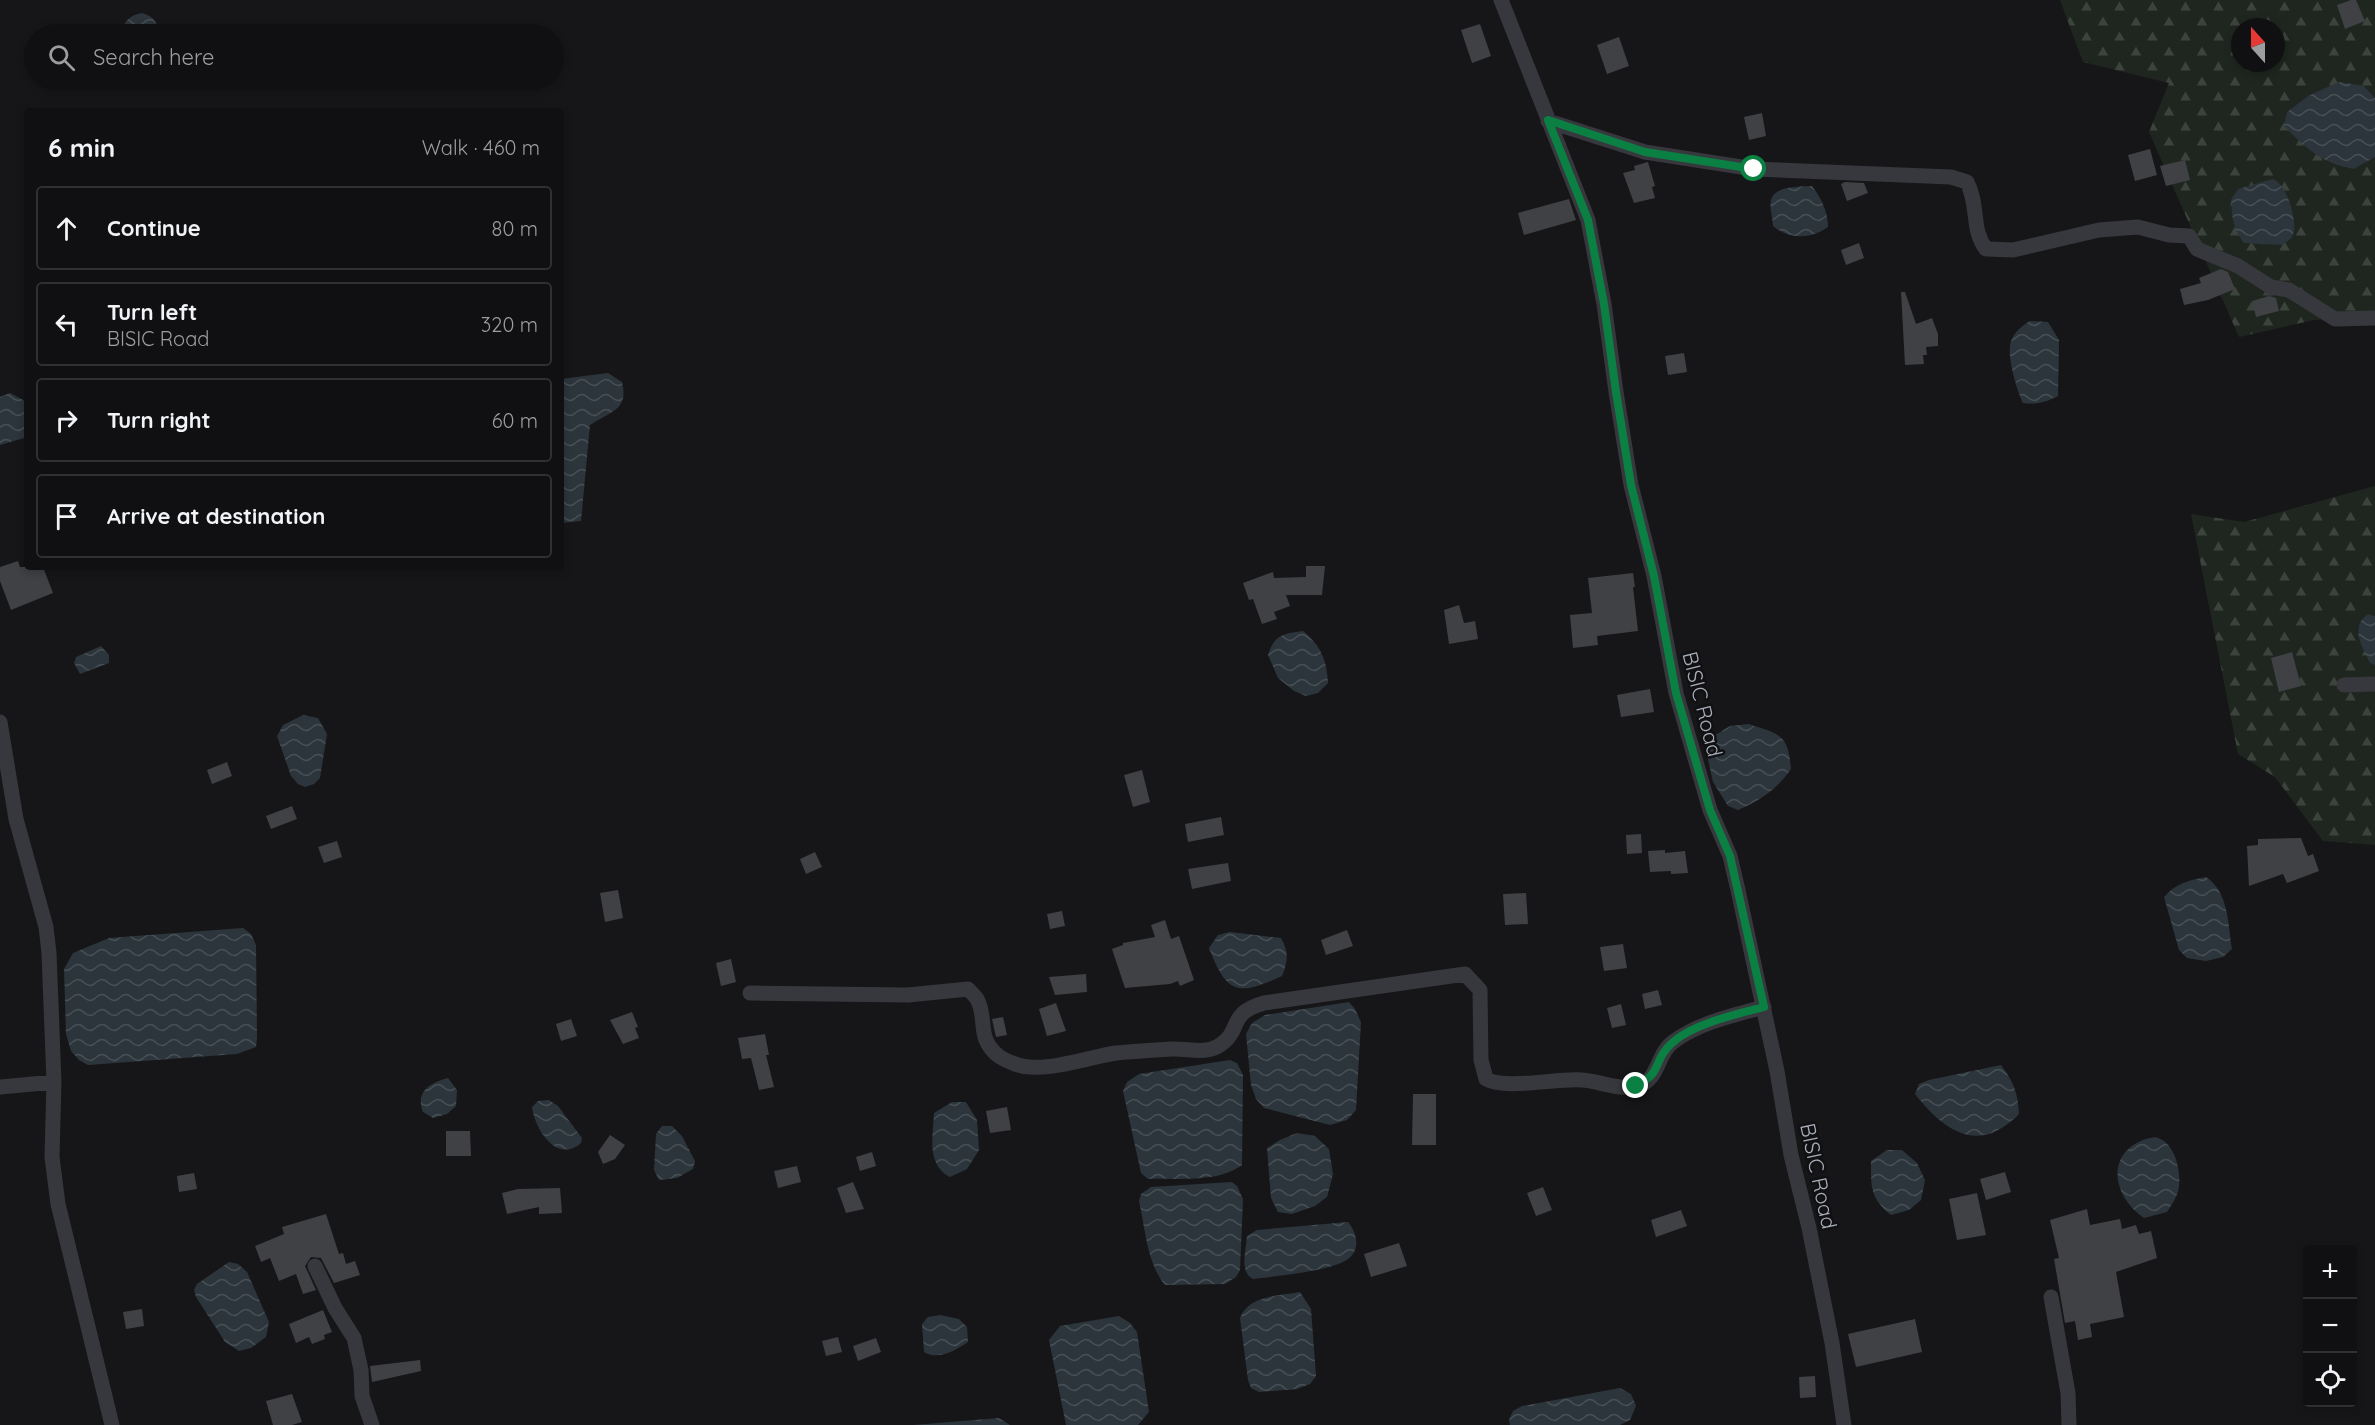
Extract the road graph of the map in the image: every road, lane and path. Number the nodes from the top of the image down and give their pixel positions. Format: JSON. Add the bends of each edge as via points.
{"nodes":[{"id":1,"x":1501,"y":0,"type":"edge"},
{"id":2,"x":1548,"y":120,"type":"junction"},
{"id":3,"x":2375,"y":318,"type":"edge"},
{"id":4,"x":2375,"y":684,"type":"edge"},
{"id":5,"x":2344,"y":685,"type":"dead end"},
{"id":6,"x":0,"y":722,"type":"edge"},
{"id":7,"x":750,"y":993,"type":"dead end"},
{"id":8,"x":1764,"y":1007,"type":"junction"},
{"id":9,"x":54,"y":1082,"type":"junction"},
{"id":10,"x":0,"y":1087,"type":"edge"},
{"id":11,"x":315,"y":1266,"type":"dead end"},
{"id":12,"x":2051,"y":1297,"type":"dead end"},
{"id":13,"x":112,"y":1425,"type":"edge"},
{"id":14,"x":372,"y":1425,"type":"edge"},
{"id":15,"x":1844,"y":1425,"type":"edge"},
{"id":16,"x":2069,"y":1425,"type":"edge"}],
"edges":[{"from":1,"to":2,"type":"street","name":"BISIC Road"},
{"from":2,"to":3,"type":"street","via":[[1645,152],[1754,169],[1951,177],[1967,182],[1973,195],[1978,240],[1986,249],[2013,250],[2098,230],[2138,227],[2189,236],[2197,249],[2238,266],[2271,287],[2289,291],[2335,319]]},
{"from":2,"to":8,"type":"street","name":"BISIC Road","via":[[1588,220],[1631,485],[1656,586],[1676,693],[1710,810],[1730,856]]},
{"from":4,"to":5,"type":"street"},
{"from":6,"to":9,"type":"street","via":[[16,819],[46,927]]},
{"from":7,"to":8,"type":"street","via":[[908,995],[968,989],[977,999],[988,1046],[1013,1064],[1031,1067],[1116,1053],[1207,1051],[1221,1045],[1247,1007],[1465,974],[1480,990],[1481,1060],[1490,1082],[1583,1080],[1620,1087],[1636,1086],[1650,1079],[1672,1042],[1691,1031]]},
{"from":8,"to":15,"type":"street","name":"BISIC Road","via":[[1832,1343]]},
{"from":9,"to":10,"type":"street"},
{"from":9,"to":13,"type":"street","via":[[52,1157],[58,1204]]},
{"from":11,"to":14,"type":"street","via":[[354,1338],[362,1396]]},
{"from":12,"to":16,"type":"street"}]}
